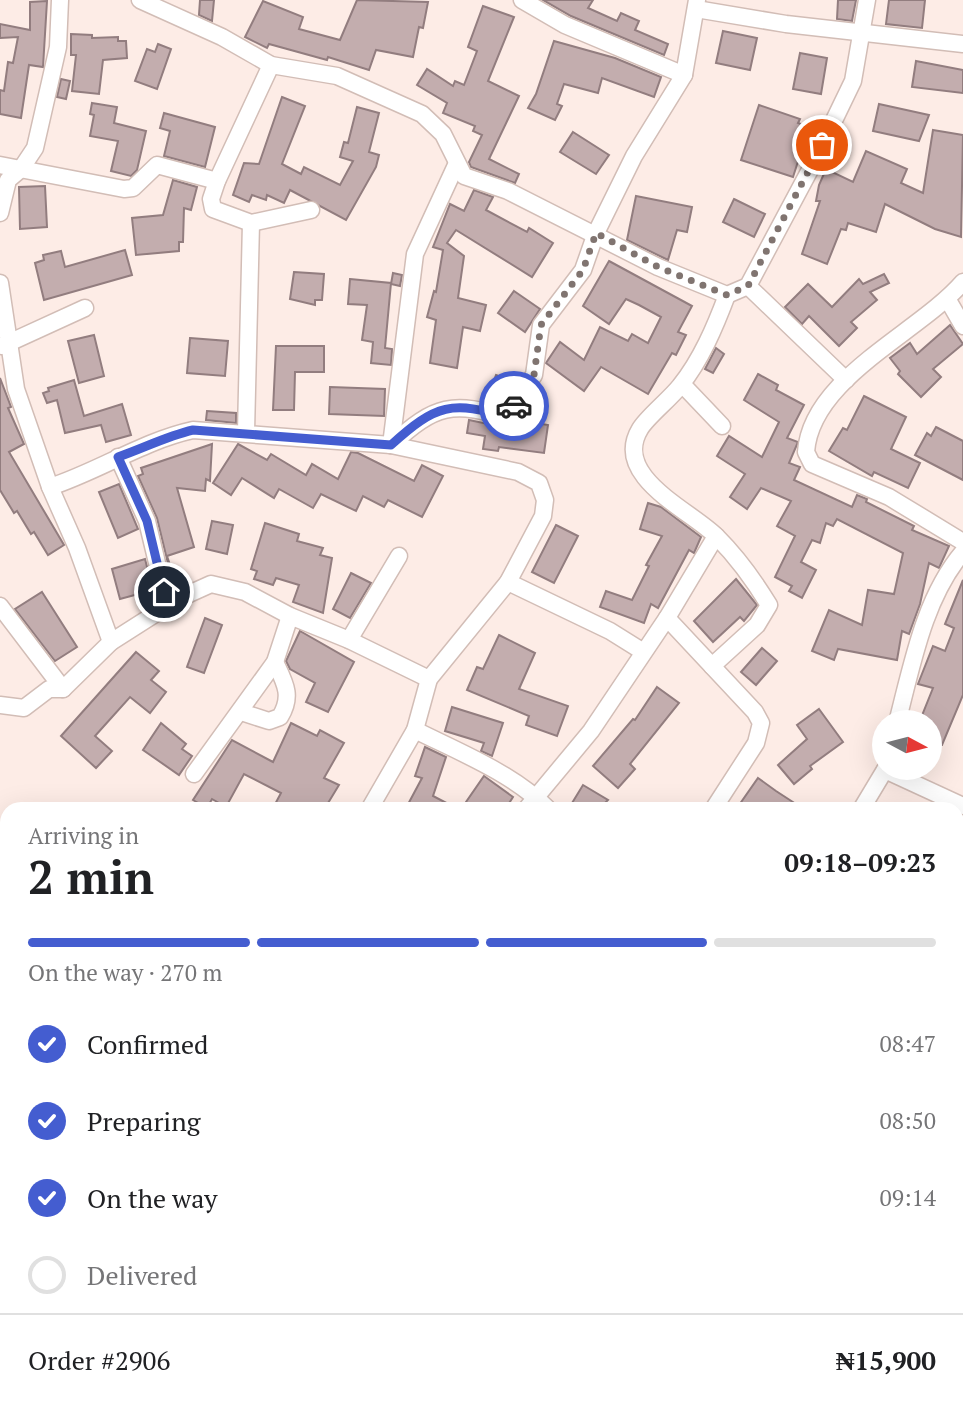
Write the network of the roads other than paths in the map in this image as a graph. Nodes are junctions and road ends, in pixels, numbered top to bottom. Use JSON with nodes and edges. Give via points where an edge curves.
{"nodes":[{"id":1,"x":60,"y":0,"type":"edge"},
{"id":2,"x":140,"y":0,"type":"edge"},
{"id":3,"x":522,"y":0,"type":"edge"},
{"id":4,"x":867,"y":0,"type":"edge"},
{"id":5,"x":696,"y":4,"type":"edge"},
{"id":6,"x":863,"y":30,"type":"junction"},
{"id":7,"x":963,"y":44,"type":"edge"},
{"id":8,"x":271,"y":65,"type":"junction"},
{"id":9,"x":684,"y":75,"type":"junction"},
{"id":10,"x":457,"y":163,"type":"junction"},
{"id":11,"x":0,"y":166,"type":"edge"},
{"id":12,"x":21,"y":169,"type":"junction"},
{"id":13,"x":217,"y":181,"type":"junction"},
{"id":14,"x":310,"y":210,"type":"dead end"},
{"id":15,"x":0,"y":213,"type":"edge"},
{"id":16,"x":251,"y":223,"type":"junction"},
{"id":17,"x":596,"y":233,"type":"junction"},
{"id":18,"x":963,"y":282,"type":"edge"},
{"id":19,"x":0,"y":283,"type":"edge"},
{"id":20,"x":748,"y":286,"type":"junction"},
{"id":21,"x":727,"y":295,"type":"junction"},
{"id":22,"x":948,"y":300,"type":"junction"},
{"id":23,"x":85,"y":308,"type":"dead end"},
{"id":24,"x":963,"y":326,"type":"edge"},
{"id":25,"x":4,"y":345,"type":"edge"},
{"id":26,"x":846,"y":380,"type":"junction"},
{"id":27,"x":682,"y":384,"type":"junction"},
{"id":28,"x":722,"y":426,"type":"dead end"},
{"id":29,"x":246,"y":432,"type":"junction"},
{"id":30,"x":391,"y":445,"type":"junction"},
{"id":31,"x":118,"y":457,"type":"junction"},
{"id":32,"x":50,"y":487,"type":"junction"},
{"id":33,"x":716,"y":536,"type":"junction"},
{"id":34,"x":963,"y":542,"type":"edge"},
{"id":35,"x":963,"y":552,"type":"edge"},
{"id":36,"x":399,"y":556,"type":"dead end"},
{"id":37,"x":508,"y":582,"type":"junction"},
{"id":38,"x":180,"y":598,"type":"junction"},
{"id":39,"x":0,"y":606,"type":"edge"},
{"id":40,"x":289,"y":617,"type":"junction"},
{"id":41,"x":667,"y":618,"type":"junction"},
{"id":42,"x":349,"y":640,"type":"junction"},
{"id":43,"x":111,"y":642,"type":"junction"},
{"id":44,"x":642,"y":651,"type":"junction"},
{"id":45,"x":275,"y":662,"type":"junction"},
{"id":46,"x":712,"y":666,"type":"junction"},
{"id":47,"x":429,"y":679,"type":"junction"},
{"id":48,"x":62,"y":689,"type":"junction"},
{"id":49,"x":0,"y":705,"type":"edge"},
{"id":50,"x":900,"y":710,"type":"edge"},
{"id":51,"x":241,"y":712,"type":"junction"},
{"id":52,"x":415,"y":730,"type":"junction"},
{"id":53,"x":194,"y":774,"type":"dead end"},
{"id":54,"x":879,"y":780,"type":"edge"},
{"id":55,"x":909,"y":780,"type":"edge"},
{"id":56,"x":373,"y":802,"type":"edge"},
{"id":57,"x":533,"y":802,"type":"edge"},
{"id":58,"x":539,"y":802,"type":"edge"},
{"id":59,"x":718,"y":802,"type":"edge"},
{"id":60,"x":866,"y":802,"type":"edge"},
{"id":61,"x":955,"y":802,"type":"edge"}],
"edges":[{"from":1,"to":12,"type":"street","via":[[51,84],[35,148]]},
{"from":2,"to":8,"type":"street"},
{"from":3,"to":9,"type":"street","via":[[565,25]]},
{"from":4,"to":6,"type":"street"},
{"from":5,"to":6,"type":"street","via":[[786,24]]},
{"from":5,"to":9,"type":"street"},
{"from":6,"to":7,"type":"street"},
{"from":6,"to":20,"type":"street","via":[[853,81]]},
{"from":8,"to":10,"type":"street","via":[[337,76],[422,114],[443,134]]},
{"from":8,"to":13,"type":"street"},
{"from":9,"to":17,"type":"street","via":[[634,156]]},
{"from":10,"to":17,"type":"street","via":[[464,176],[508,191]]},
{"from":10,"to":30,"type":"street","via":[[415,254]]},
{"from":11,"to":12,"type":"street"},
{"from":12,"to":13,"type":"street","via":[[124,189],[133,188],[157,165]]},
{"from":12,"to":15,"type":"street","via":[[8,180]]},
{"from":13,"to":16,"type":"street","via":[[212,209]]},
{"from":14,"to":16,"type":"street"},
{"from":16,"to":29,"type":"street"},
{"from":17,"to":21,"type":"street","via":[[658,267]]},
{"from":17,"to":30,"type":"street","via":[[583,270],[541,325],[534,375],[509,418],[475,408],[449,407],[414,424]]},
{"from":18,"to":22,"type":"street"},
{"from":19,"to":25,"type":"street"},
{"from":20,"to":21,"type":"street"},
{"from":20,"to":26,"type":"street"},
{"from":21,"to":27,"type":"street","via":[[714,330]]},
{"from":22,"to":24,"type":"street"},
{"from":22,"to":26,"type":"street","via":[[881,348]]},
{"from":23,"to":25,"type":"street"},
{"from":25,"to":32,"type":"street"},
{"from":26,"to":34,"type":"street","via":[[815,419],[806,452],[812,464],[889,497]]},
{"from":27,"to":28,"type":"street"},
{"from":27,"to":33,"type":"street","via":[[640,429],[634,449],[637,467],[659,492]]},
{"from":29,"to":30,"type":"street"},
{"from":29,"to":31,"type":"street","via":[[193,430],[165,436]]},
{"from":30,"to":37,"type":"street","via":[[518,472],[539,484],[545,500],[543,516]]},
{"from":31,"to":32,"type":"street","via":[[86,475]]},
{"from":31,"to":38,"type":"street","via":[[147,521],[164,592]]},
{"from":32,"to":43,"type":"street"},
{"from":33,"to":41,"type":"street"},
{"from":33,"to":46,"type":"street","via":[[769,605],[757,625]]},
{"from":35,"to":50,"type":"street","via":[[943,575]]},
{"from":36,"to":42,"type":"street"},
{"from":37,"to":44,"type":"street"},
{"from":37,"to":47,"type":"street"},
{"from":38,"to":40,"type":"street","via":[[211,584],[245,592]]},
{"from":38,"to":43,"type":"street"},
{"from":39,"to":48,"type":"street"},
{"from":40,"to":42,"type":"street"},
{"from":40,"to":45,"type":"street"},
{"from":41,"to":44,"type":"street"},
{"from":41,"to":46,"type":"street"},
{"from":42,"to":47,"type":"street"},
{"from":43,"to":48,"type":"street"},
{"from":44,"to":58,"type":"street"},
{"from":45,"to":51,"type":"street"},
{"from":45,"to":51,"type":"street","via":[[288,690],[280,717],[269,721]]},
{"from":46,"to":59,"type":"street","via":[[761,723],[756,743]]},
{"from":47,"to":52,"type":"street"},
{"from":48,"to":49,"type":"street","via":[[50,689],[24,708]]},
{"from":51,"to":53,"type":"street"},
{"from":52,"to":56,"type":"street"},
{"from":52,"to":57,"type":"street","via":[[479,762]]},
{"from":54,"to":60,"type":"street"},
{"from":55,"to":61,"type":"street"}]}
